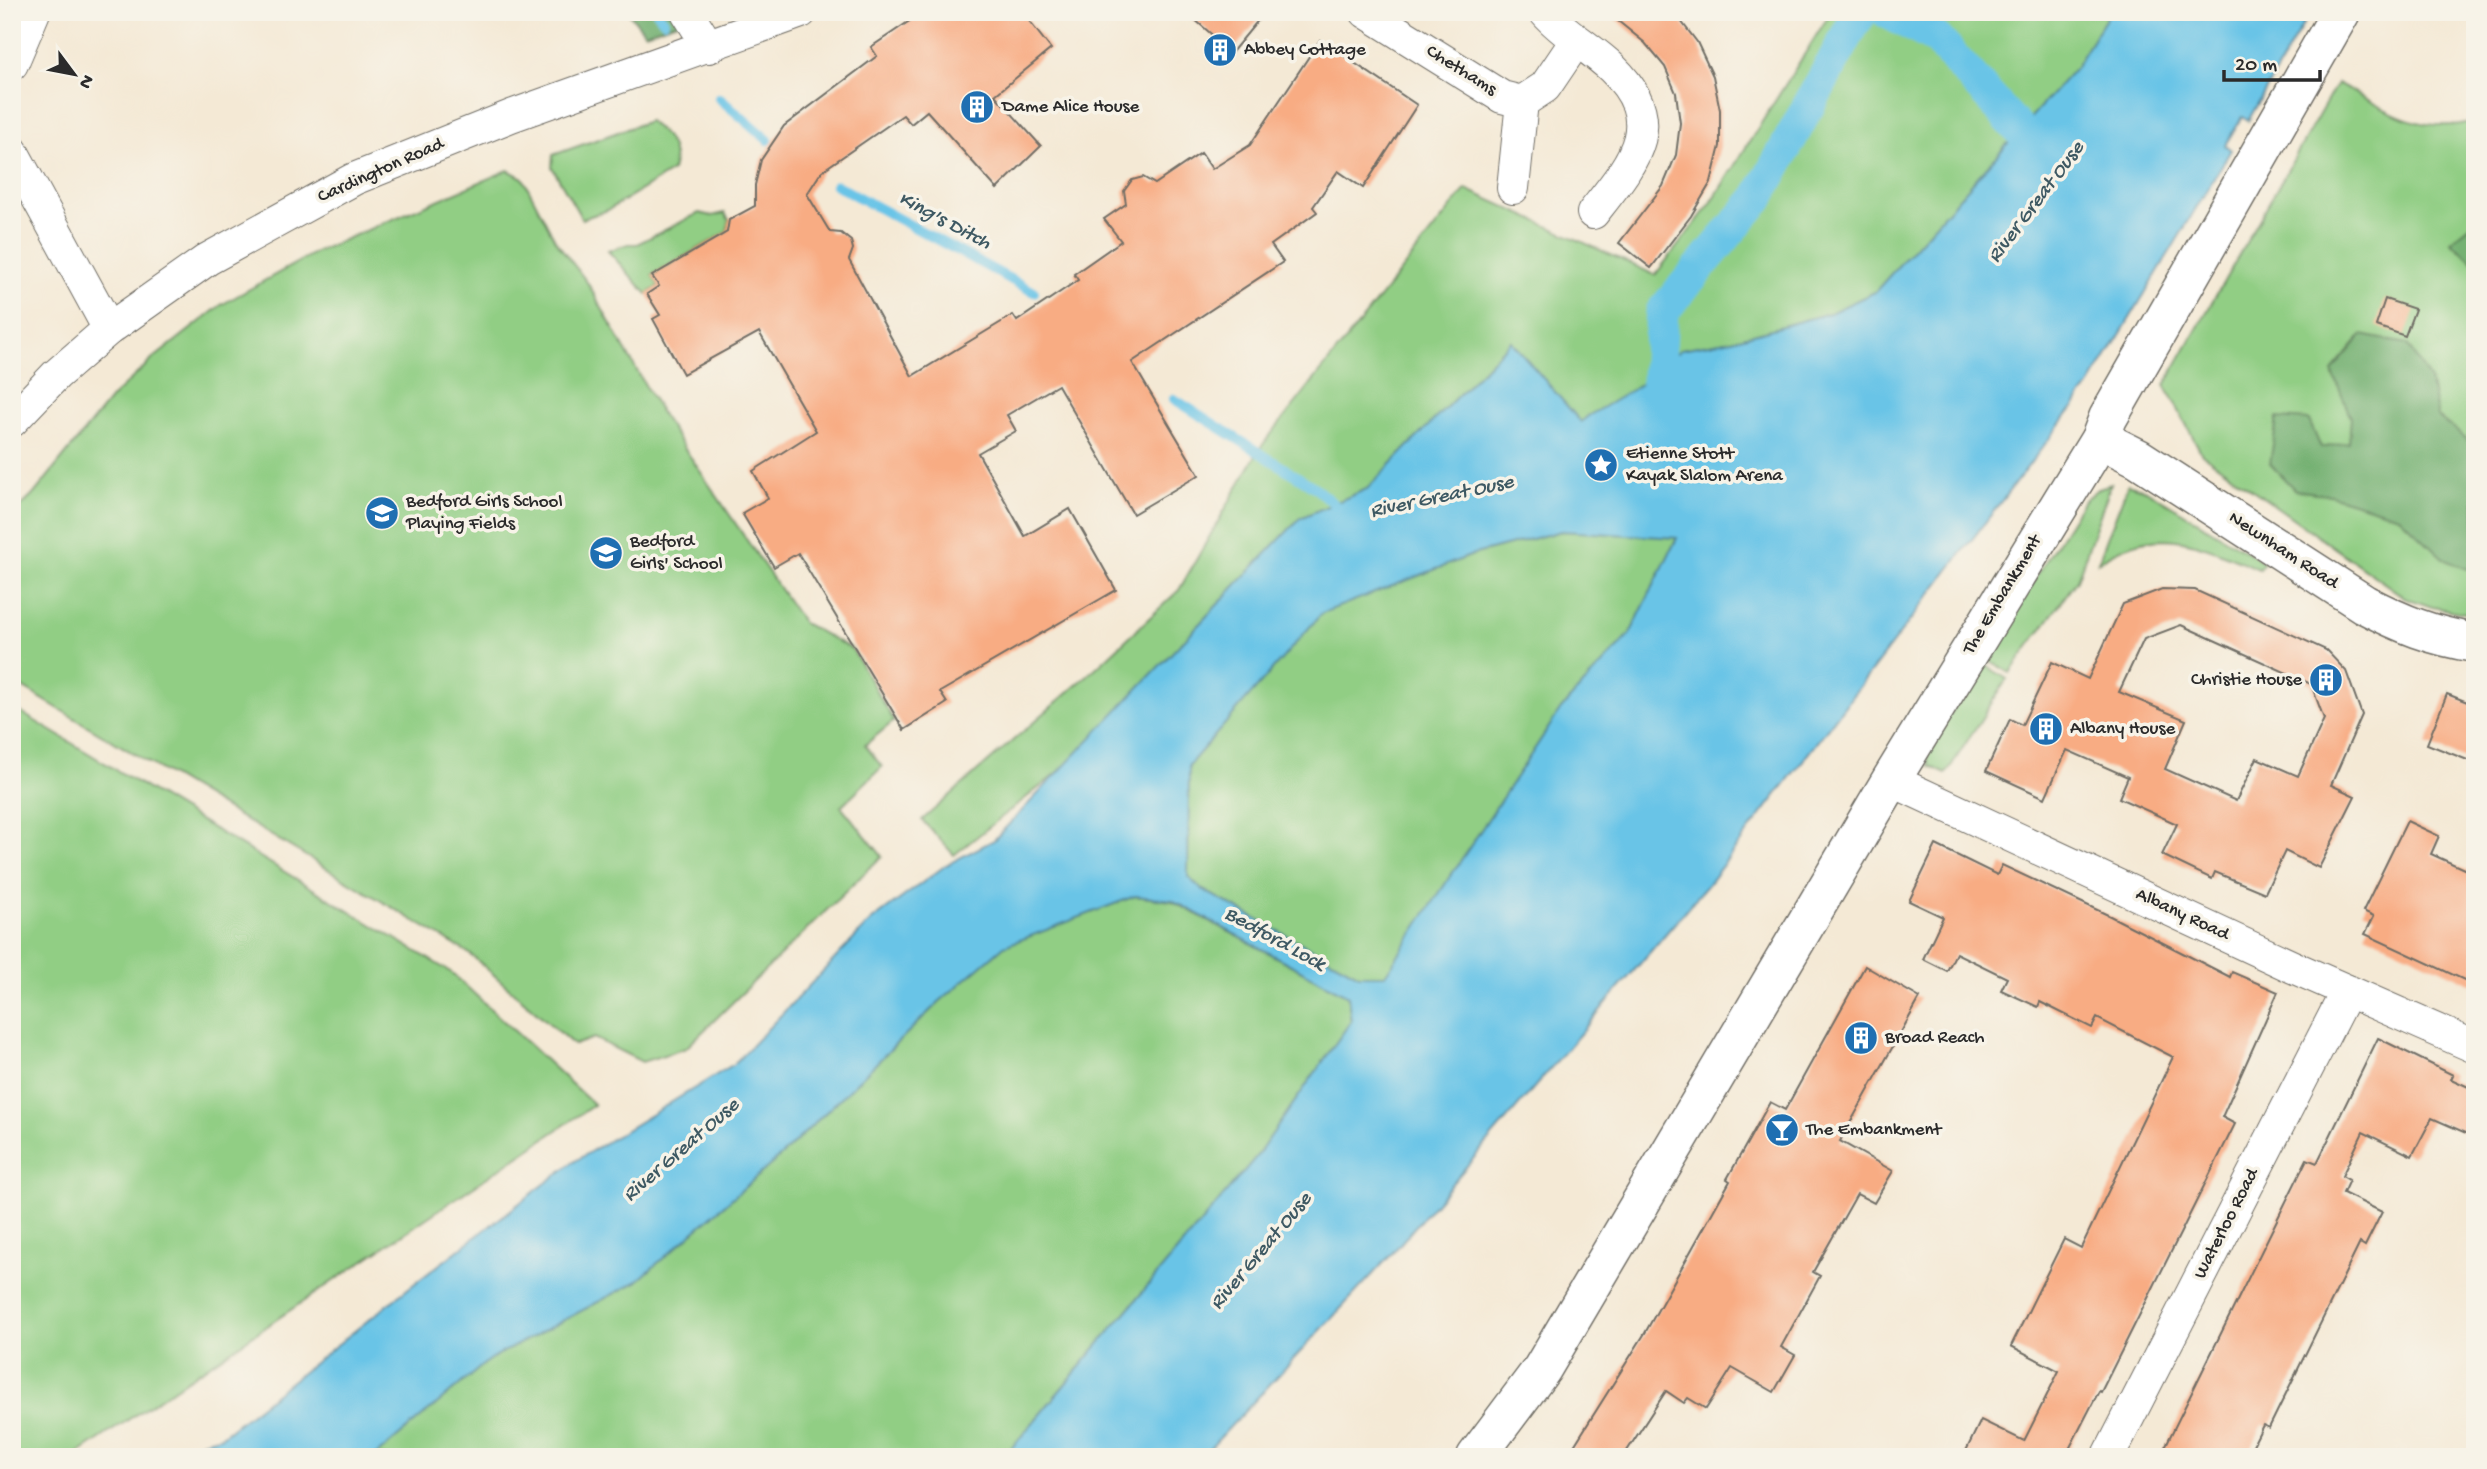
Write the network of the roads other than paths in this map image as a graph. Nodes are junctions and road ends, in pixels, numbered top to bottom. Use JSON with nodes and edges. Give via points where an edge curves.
{"nodes":[{"id":1,"x":34,"y":12,"type":"edge"},
{"id":2,"x":687,"y":12,"type":"edge"},
{"id":3,"x":801,"y":12,"type":"edge"},
{"id":4,"x":1366,"y":12,"type":"edge"},
{"id":5,"x":1545,"y":12,"type":"edge"},
{"id":6,"x":2341,"y":12,"type":"edge"},
{"id":7,"x":1576,"y":41,"type":"junction"},
{"id":8,"x":709,"y":47,"type":"junction"},
{"id":9,"x":12,"y":64,"type":"edge"},
{"id":10,"x":1522,"y":102,"type":"junction"},
{"id":11,"x":12,"y":151,"type":"edge"},
{"id":12,"x":1513,"y":188,"type":"dead end"},
{"id":13,"x":1593,"y":213,"type":"dead end"},
{"id":14,"x":110,"y":329,"type":"junction"},
{"id":15,"x":12,"y":421,"type":"edge"},
{"id":16,"x":2100,"y":439,"type":"junction"},
{"id":17,"x":2475,"y":643,"type":"edge"},
{"id":18,"x":1891,"y":780,"type":"junction"},
{"id":19,"x":2347,"y":991,"type":"junction"},
{"id":20,"x":2475,"y":1047,"type":"edge"},
{"id":21,"x":1476,"y":1457,"type":"edge"},
{"id":22,"x":2108,"y":1457,"type":"edge"}],
"edges":[{"from":1,"to":9,"type":"street"},
{"from":2,"to":8,"type":"street"},
{"from":3,"to":8,"type":"street","name":"Cardington Road"},
{"from":4,"to":10,"type":"street","name":"Chethams","via":[[1502,97]]},
{"from":5,"to":7,"type":"street"},
{"from":6,"to":16,"type":"street","name":"The Embankment"},
{"from":7,"to":10,"type":"street","name":"Chethams","via":[[1545,88]]},
{"from":7,"to":13,"type":"street","via":[[1612,68],[1636,98],[1643,128],[1635,156]]},
{"from":8,"to":14,"type":"street","name":"Cardington Road","via":[[511,116],[354,179],[208,259]]},
{"from":10,"to":12,"type":"street","name":"Chethams"},
{"from":11,"to":14,"type":"street"},
{"from":14,"to":15,"type":"street","name":"Cardington Road","via":[[56,374]]},
{"from":16,"to":17,"type":"street","name":"Newnham Road","via":[[2138,458],[2364,604],[2415,629]]},
{"from":16,"to":18,"type":"street","name":"The Embankment"},
{"from":18,"to":19,"type":"street","name":"Albany Road"},
{"from":18,"to":21,"type":"street","name":"The Embankment","via":[[1542,1369]]},
{"from":19,"to":20,"type":"street","name":"Albany Road"},
{"from":19,"to":22,"type":"street","name":"Waterloo Road"}]}
